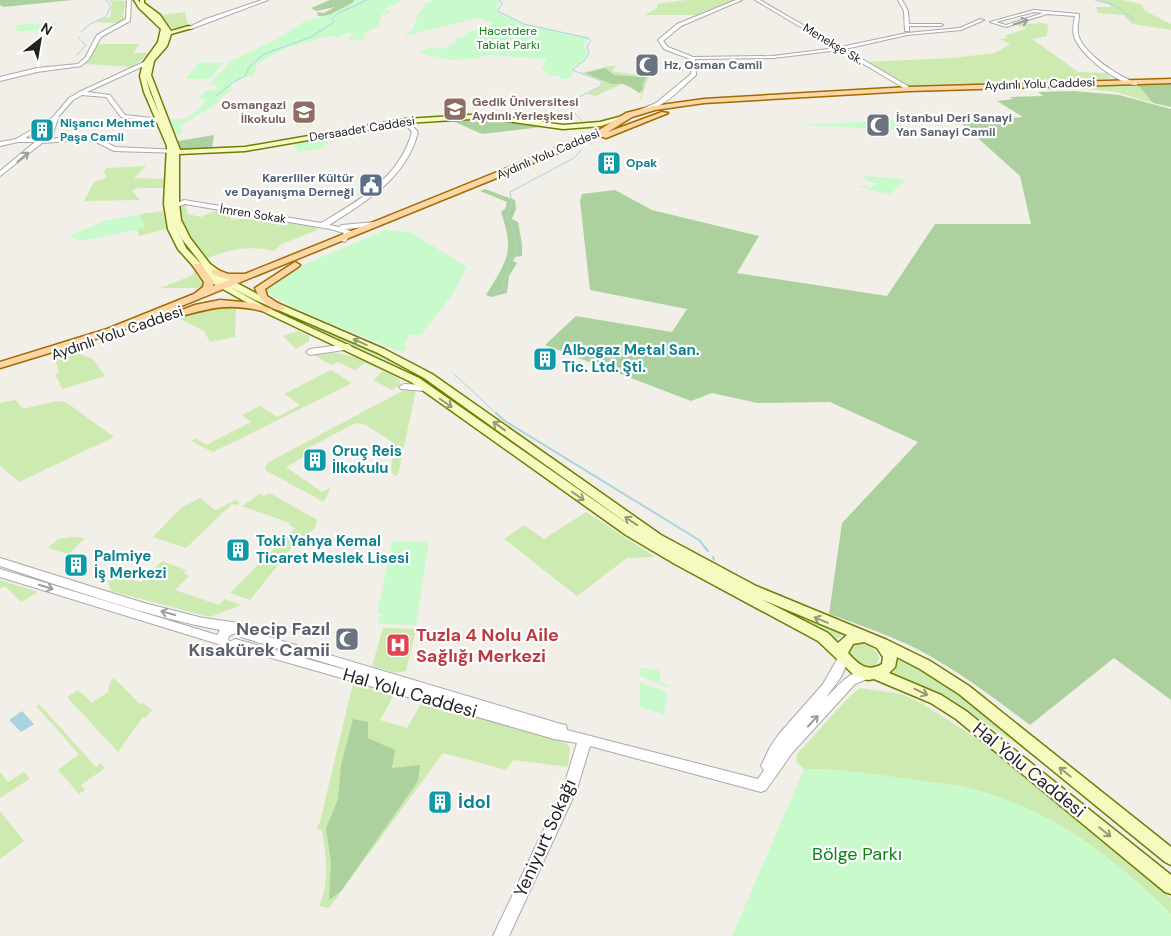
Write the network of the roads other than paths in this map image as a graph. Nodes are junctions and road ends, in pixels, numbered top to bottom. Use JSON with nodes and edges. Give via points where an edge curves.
{"nodes":[{"id":1,"x":129,"y":0,"type":"edge"},
{"id":2,"x":136,"y":0,"type":"edge"},
{"id":3,"x":142,"y":0,"type":"edge"},
{"id":4,"x":266,"y":0,"type":"edge"},
{"id":5,"x":740,"y":0,"type":"edge"},
{"id":6,"x":757,"y":0,"type":"edge"},
{"id":7,"x":900,"y":0,"type":"edge"},
{"id":8,"x":1050,"y":12,"type":"junction"},
{"id":9,"x":980,"y":20,"type":"junction"},
{"id":10,"x":992,"y":22,"type":"junction"},
{"id":11,"x":907,"y":25,"type":"junction"},
{"id":12,"x":189,"y":28,"type":"joint"},
{"id":13,"x":182,"y":30,"type":"junction"},
{"id":14,"x":167,"y":32,"type":"junction"},
{"id":15,"x":907,"y":34,"type":"junction"},
{"id":16,"x":160,"y":46,"type":"joint"},
{"id":17,"x":840,"y":49,"type":"junction"},
{"id":18,"x":692,"y":58,"type":"junction"},
{"id":19,"x":145,"y":66,"type":"junction"},
{"id":20,"x":1113,"y":74,"type":"junction"},
{"id":21,"x":0,"y":79,"type":"edge"},
{"id":22,"x":1126,"y":80,"type":"junction"},
{"id":23,"x":1102,"y":82,"type":"junction"},
{"id":24,"x":1171,"y":82,"type":"edge"},
{"id":25,"x":1136,"y":84,"type":"junction"},
{"id":26,"x":911,"y":91,"type":"junction"},
{"id":27,"x":80,"y":93,"type":"junction"},
{"id":28,"x":660,"y":107,"type":"junction"},
{"id":29,"x":638,"y":112,"type":"junction"},
{"id":30,"x":629,"y":115,"type":"junction"},
{"id":31,"x":57,"y":117,"type":"junction"},
{"id":32,"x":161,"y":120,"type":"junction"},
{"id":33,"x":512,"y":120,"type":"junction"},
{"id":34,"x":406,"y":121,"type":"junction"},
{"id":35,"x":617,"y":121,"type":"junction"},
{"id":36,"x":42,"y":124,"type":"junction"},
{"id":37,"x":54,"y":124,"type":"junction"},
{"id":38,"x":628,"y":125,"type":"junction"},
{"id":39,"x":609,"y":126,"type":"junction"},
{"id":40,"x":587,"y":128,"type":"junction"},
{"id":41,"x":599,"y":134,"type":"junction"},
{"id":42,"x":18,"y":140,"type":"junction"},
{"id":43,"x":42,"y":141,"type":"junction"},
{"id":44,"x":0,"y":144,"type":"edge"},
{"id":45,"x":212,"y":151,"type":"junction"},
{"id":46,"x":174,"y":152,"type":"junction"},
{"id":47,"x":0,"y":174,"type":"edge"},
{"id":48,"x":173,"y":204,"type":"junction"},
{"id":49,"x":386,"y":222,"type":"junction"},
{"id":50,"x":327,"y":226,"type":"junction"},
{"id":51,"x":341,"y":240,"type":"junction"},
{"id":52,"x":290,"y":264,"type":"junction"},
{"id":53,"x":198,"y":266,"type":"junction"},
{"id":54,"x":215,"y":272,"type":"junction"},
{"id":55,"x":232,"y":288,"type":"junction"},
{"id":56,"x":280,"y":308,"type":"junction"},
{"id":57,"x":267,"y":310,"type":"junction"},
{"id":58,"x":166,"y":314,"type":"junction"},
{"id":59,"x":320,"y":334,"type":"junction"},
{"id":60,"x":348,"y":347,"type":"junction"},
{"id":61,"x":0,"y":364,"type":"edge"},
{"id":62,"x":0,"y":370,"type":"edge"},
{"id":63,"x":0,"y":562,"type":"edge"},
{"id":64,"x":0,"y":573,"type":"edge"},
{"id":65,"x":233,"y":628,"type":"junction"},
{"id":66,"x":245,"y":634,"type":"junction"},
{"id":67,"x":867,"y":638,"type":"junction"},
{"id":68,"x":222,"y":641,"type":"junction"},
{"id":69,"x":235,"y":644,"type":"junction"},
{"id":70,"x":882,"y":644,"type":"junction"},
{"id":71,"x":842,"y":656,"type":"junction"},
{"id":72,"x":872,"y":674,"type":"junction"},
{"id":73,"x":585,"y":739,"type":"junction"},
{"id":74,"x":761,"y":786,"type":"junction"},
{"id":75,"x":1171,"y":857,"type":"edge"},
{"id":76,"x":1171,"y":886,"type":"edge"},
{"id":77,"x":501,"y":936,"type":"edge"}],
"edges":[{"from":1,"to":21,"type":"street","via":[[128,20],[99,36],[85,61]]},
{"from":2,"to":14,"type":"main road"},
{"from":3,"to":14,"type":"main road"},
{"from":4,"to":12,"type":"street","via":[[214,16]]},
{"from":5,"to":18,"type":"street","via":[[678,25],[660,41],[666,48]]},
{"from":6,"to":17,"type":"street","name":"Menekşe Sk."},
{"from":7,"to":11,"type":"street","via":[[906,11]]},
{"from":8,"to":10,"type":"street","via":[[1027,11]]},
{"from":10,"to":8,"type":"street","one_way":true,"via":[[1006,26]]},
{"from":8,"to":20,"type":"street","via":[[1076,15],[1076,35],[1081,44]]},
{"from":9,"to":10,"type":"street"},
{"from":9,"to":11,"type":"street"},
{"from":9,"to":15,"type":"street","via":[[960,29]]},
{"from":11,"to":15,"type":"street"},
{"from":12,"to":13,"type":"main road"},
{"from":13,"to":14,"type":"main road"},
{"from":13,"to":14,"type":"main road"},
{"from":14,"to":16,"type":"main road"},
{"from":14,"to":32,"type":"main road","via":[[152,59],[148,75]]},
{"from":15,"to":17,"type":"street"},
{"from":16,"to":19,"type":"main road"},
{"from":17,"to":18,"type":"street","via":[[782,56]]},
{"from":17,"to":26,"type":"street","name":"Menekşe Sk."},
{"from":18,"to":28,"type":"street","via":[[694,74]]},
{"from":19,"to":27,"type":"street","via":[[131,69]]},
{"from":19,"to":32,"type":"main road","via":[[143,78]]},
{"from":20,"to":22,"type":"street"},
{"from":20,"to":23,"type":"street","via":[[1114,80]]},
{"from":22,"to":23,"type":"main road","name":"Aydınlı Yolu Caddesi"},
{"from":22,"to":24,"type":"main road","name":"Aydınlı Yolu Caddesi"},
{"from":22,"to":25,"type":"street"},
{"from":23,"to":26,"type":"main road","name":"Aydınlı Yolu Caddesi"},
{"from":24,"to":25,"type":"main road","name":"Aydınlı Yolu Caddesi"},
{"from":25,"to":26,"type":"main road","name":"Aydınlı Yolu Caddesi"},
{"from":26,"to":28,"type":"main road","name":"Aydınlı Yolu Caddesi"},
{"from":26,"to":28,"type":"main road","name":"Aydınlı Yolu Caddesi","via":[[728,98]]},
{"from":27,"to":31,"type":"street"},
{"from":27,"to":32,"type":"street","via":[[108,96],[123,116]]},
{"from":28,"to":29,"type":"street"},
{"from":28,"to":29,"type":"main road","name":"Aydınlı Yolu Caddesi"},
{"from":28,"to":38,"type":"main road","name":"Aydınlı Yolu Caddesi"},
{"from":29,"to":30,"type":"main road","name":"Aydınlı Yolu Caddesi"},
{"from":30,"to":33,"type":"main road","name":"Dersaadet Caddesi","via":[[601,124],[580,126]]},
{"from":30,"to":35,"type":"main road","name":"Aydınlı Yolu Caddesi"},
{"from":31,"to":36,"type":"street"},
{"from":31,"to":37,"type":"street"},
{"from":32,"to":46,"type":"main road"},
{"from":33,"to":34,"type":"main road","name":"Dersaadet Caddesi","via":[[486,116]]},
{"from":33,"to":40,"type":"main road","name":"Dersaadet Caddesi","via":[[551,128]]},
{"from":34,"to":45,"type":"main road","name":"Dersaadet Caddesi","via":[[245,149]]},
{"from":34,"to":50,"type":"street","via":[[415,132],[411,151],[376,191]]},
{"from":35,"to":38,"type":"main road","via":[[617,124]]},
{"from":35,"to":39,"type":"main road","name":"Aydınlı Yolu Caddesi"},
{"from":36,"to":37,"type":"street"},
{"from":36,"to":42,"type":"street"},
{"from":37,"to":43,"type":"street","via":[[53,130]]},
{"from":38,"to":39,"type":"main road","name":"Dersaadet Caddesi"},
{"from":38,"to":52,"type":"main road","name":"Aydınlı Yolu Caddesi"},
{"from":39,"to":40,"type":"main road","name":"Dersaadet Caddesi"},
{"from":39,"to":41,"type":"main road","name":"Aydınlı Yolu Caddesi"},
{"from":40,"to":41,"type":"main road","via":[[599,130]]},
{"from":41,"to":49,"type":"main road","name":"Aydınlı Yolu Caddesi"},
{"from":42,"to":43,"type":"street"},
{"from":42,"to":44,"type":"street"},
{"from":43,"to":46,"type":"street","via":[[88,138],[114,149]]},
{"from":47,"to":43,"type":"street","one_way":true},
{"from":45,"to":46,"type":"main road","name":"Dersaadet Caddesi"},
{"from":45,"to":46,"type":"main road","name":"Dersaadet Caddesi"},
{"from":46,"to":48,"type":"main road"},
{"from":48,"to":50,"type":"street","name":"İmren Sokak","via":[[184,202]]},
{"from":48,"to":53,"type":"main road","via":[[172,230]]},
{"from":48,"to":54,"type":"main road","via":[[186,239],[200,260]]},
{"from":49,"to":50,"type":"street","name":"İmren Sokak","via":[[360,227]]},
{"from":49,"to":51,"type":"main road","name":"Aydınlı Yolu Caddesi"},
{"from":50,"to":51,"type":"street","name":"İmren Sokak","via":[[349,232]]},
{"from":51,"to":52,"type":"main road","name":"Aydınlı Yolu Caddesi"},
{"from":52,"to":54,"type":"main road","via":[[239,278]]},
{"from":52,"to":55,"type":"main road","name":"Aydınlı Yolu Caddesi"},
{"from":52,"to":56,"type":"main road","via":[[260,288],[263,297]]},
{"from":53,"to":55,"type":"main road"},
{"from":53,"to":58,"type":"main road","via":[[208,279],[208,288]]},
{"from":54,"to":55,"type":"main road"},
{"from":55,"to":56,"type":"main road"},
{"from":55,"to":57,"type":"main road"},
{"from":55,"to":58,"type":"main road","name":"Aydınlı Yolu Caddesi"},
{"from":67,"to":56,"type":"main road","one_way":true,"via":[[774,600],[657,538],[428,376],[381,351]]},
{"from":57,"to":58,"type":"main road","via":[[245,303],[224,302]]},
{"from":57,"to":59,"type":"main road"},
{"from":58,"to":61,"type":"main road","name":"Aydınlı Yolu Caddesi"},
{"from":58,"to":62,"type":"main road","name":"Aydınlı Yolu Caddesi","via":[[101,341]]},
{"from":59,"to":60,"type":"main road"},
{"from":59,"to":60,"type":"street","via":[[318,346],[310,352]]},
{"from":60,"to":71,"type":"main road","one_way":true,"via":[[426,388],[630,532],[807,627],[831,643]]},
{"from":65,"to":63,"type":"street","one_way":true,"via":[[148,608]]},
{"from":64,"to":68,"type":"street","one_way":true},
{"from":65,"to":66,"type":"street","via":[[240,628]]},
{"from":65,"to":68,"type":"street","via":[[224,633]]},
{"from":66,"to":69,"type":"street","via":[[242,641]]},
{"from":66,"to":73,"type":"street","name":"Hal Yolu Caddesi","via":[[556,727]]},
{"from":67,"to":70,"type":"main road"},
{"from":67,"to":71,"type":"main road","via":[[858,637],[845,642]]},
{"from":68,"to":69,"type":"street","via":[[228,645]]},
{"from":69,"to":73,"type":"street","name":"Hal Yolu Caddesi"},
{"from":70,"to":72,"type":"main road","via":[[890,662],[883,672]]},
{"from":75,"to":70,"type":"main road","name":"Hal Yolu Caddesi","one_way":true,"via":[[964,690],[925,665]]},
{"from":71,"to":72,"type":"main road","via":[[853,669]]},
{"from":71,"to":74,"type":"street","via":[[835,678],[779,745]]},
{"from":74,"to":72,"type":"street","one_way":true,"via":[[787,749],[851,680]]},
{"from":72,"to":76,"type":"main road","name":"Hal Yolu Caddesi","one_way":true,"via":[[936,699],[962,715]]},
{"from":73,"to":74,"type":"street","name":"Hal Yolu Caddesi"},
{"from":73,"to":77,"type":"street","name":"Yeniyurt Sokağı","via":[[570,789]]}]}
